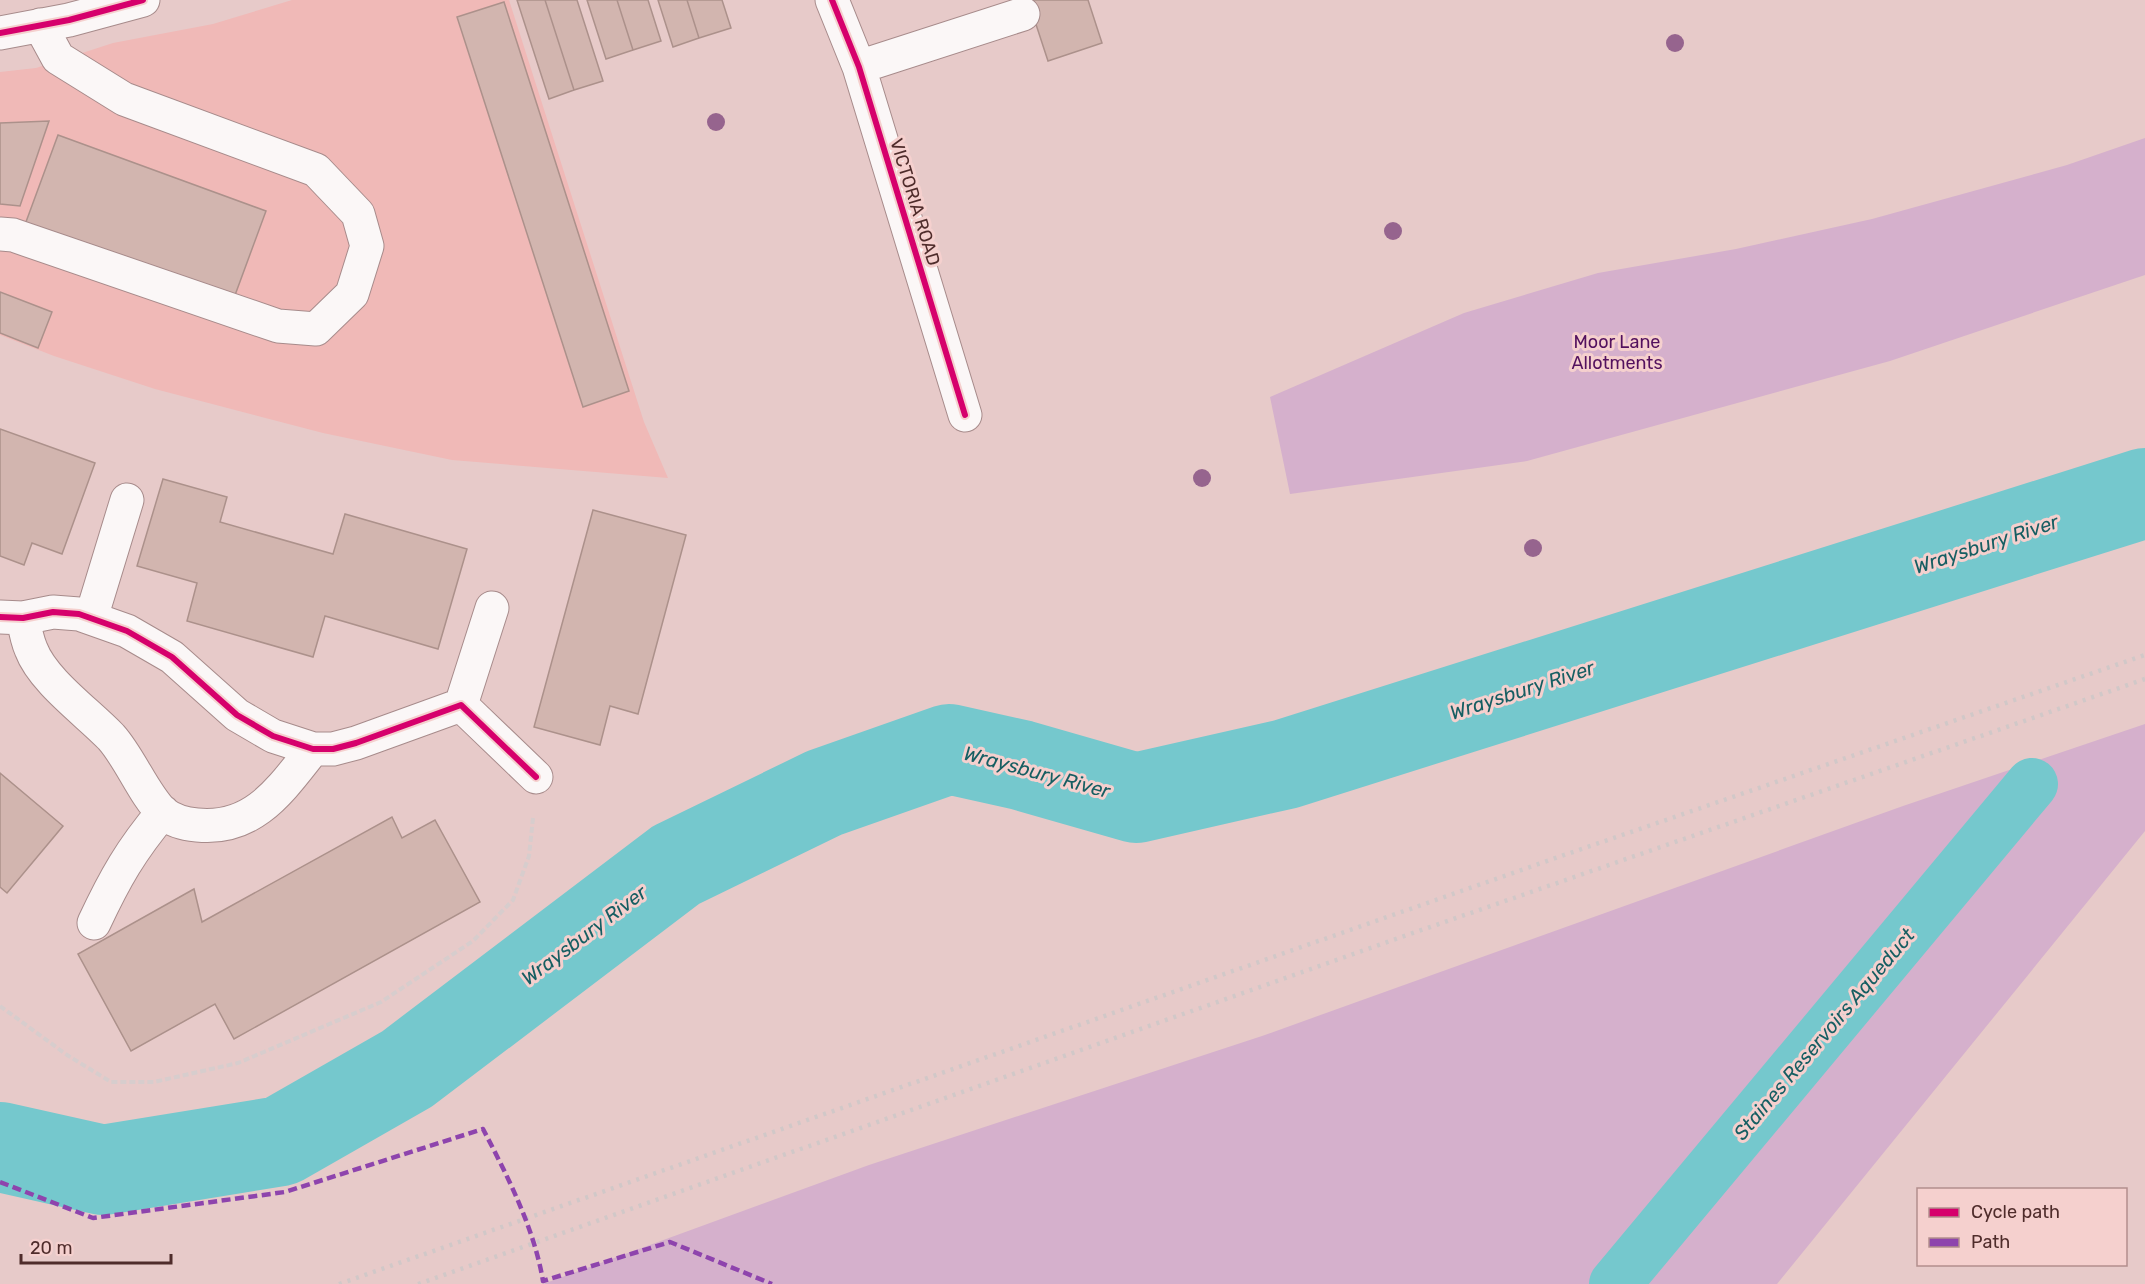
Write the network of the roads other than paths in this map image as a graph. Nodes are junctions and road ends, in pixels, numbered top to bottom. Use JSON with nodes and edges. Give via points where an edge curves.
{"nodes":[{"id":1,"x":143,"y":0,"type":"edge"},
{"id":2,"x":832,"y":0,"type":"edge"},
{"id":3,"x":1023,"y":14,"type":"dead end"},
{"id":4,"x":40,"y":26,"type":"junction"},
{"id":5,"x":0,"y":33,"type":"edge"},
{"id":6,"x":859,"y":67,"type":"junction"},
{"id":7,"x":0,"y":234,"type":"edge"},
{"id":8,"x":965,"y":415,"type":"dead end"},
{"id":9,"x":127,"y":500,"type":"dead end"},
{"id":10,"x":492,"y":608,"type":"dead end"},
{"id":11,"x":11,"y":618,"type":"edge"},
{"id":12,"x":91,"y":618,"type":"junction"},
{"id":13,"x":461,"y":705,"type":"junction"},
{"id":14,"x":313,"y":749,"type":"junction"},
{"id":15,"x":536,"y":777,"type":"road end"},
{"id":16,"x":163,"y":812,"type":"junction"},
{"id":17,"x":94,"y":923,"type":"dead end"}],
"edges":[{"from":1,"to":4,"type":"street"},
{"from":2,"to":6,"type":"street","name":"VICTORIA ROAD"},
{"from":3,"to":6,"type":"street"},
{"from":4,"to":5,"type":"street"},
{"from":4,"to":7,"type":"street","via":[[57,58],[124,99],[316,170],[358,214],[367,246],[352,294],[316,329],[278,326],[13,235]]},
{"from":6,"to":8,"type":"street","name":"VICTORIA ROAD"},
{"from":9,"to":12,"type":"street"},
{"from":10,"to":13,"type":"street"},
{"from":11,"to":12,"type":"street","via":[[52,612]]},
{"from":11,"to":16,"type":"street","via":[[46,673],[113,739]]},
{"from":12,"to":14,"type":"street","via":[[127,631],[172,657],[237,715],[273,736]]},
{"from":13,"to":14,"type":"street","via":[[356,743]]},
{"from":13,"to":15,"type":"street"},
{"from":14,"to":16,"type":"street","via":[[255,813],[232,824],[182,823]]},
{"from":16,"to":17,"type":"street","via":[[118,871]]}]}
